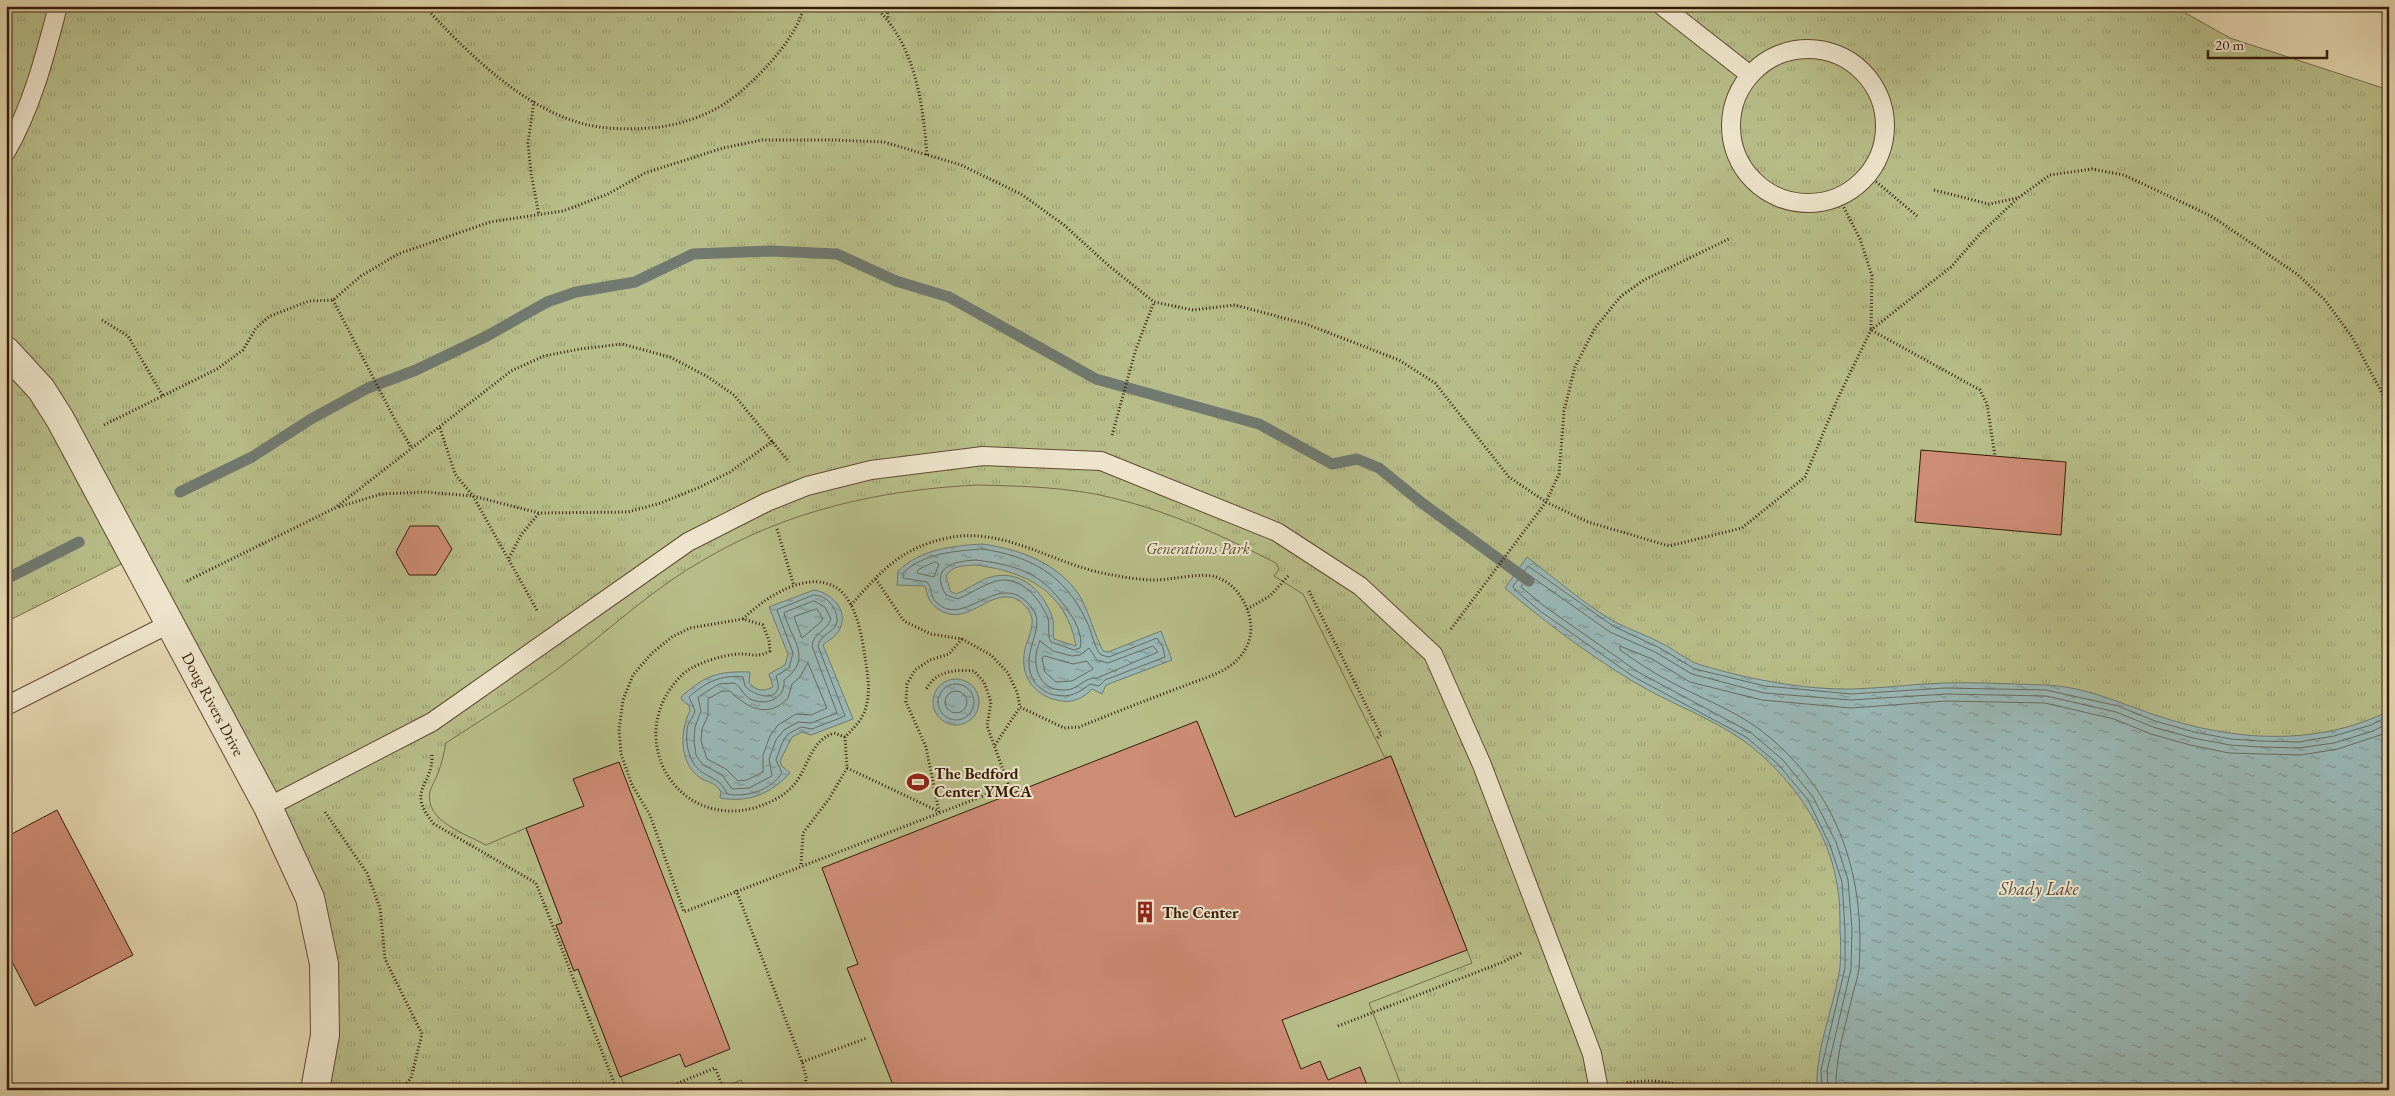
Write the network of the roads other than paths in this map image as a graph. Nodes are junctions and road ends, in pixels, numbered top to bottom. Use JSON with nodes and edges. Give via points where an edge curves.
{"nodes":[{"id":1,"x":58,"y":6,"type":"edge"},
{"id":2,"x":1662,"y":6,"type":"edge"},
{"id":3,"x":1750,"y":75,"type":"junction"},
{"id":4,"x":6,"y":152,"type":"edge"},
{"id":5,"x":6,"y":351,"type":"edge"},
{"id":6,"x":171,"y":622,"type":"junction"},
{"id":7,"x":6,"y":706,"type":"edge"},
{"id":8,"x":268,"y":807,"type":"junction"},
{"id":9,"x":315,"y":1090,"type":"edge"},
{"id":10,"x":1599,"y":1090,"type":"edge"}],
"edges":[{"from":1,"to":4,"type":"lane","via":[[45,58],[18,131]]},
{"from":2,"to":3,"type":"lane"},
{"from":3,"to":3,"type":"lane","via":[[1736,97],[1730,123],[1734,148],[1745,172],[1764,190],[1788,201],[1814,204],[1839,198],[1861,183],[1876,164],[1885,140],[1885,114],[1877,90],[1862,70],[1842,56],[1818,49],[1792,49],[1769,59]]},
{"from":5,"to":6,"type":"street","name":"Doug Rivers Drive","via":[[40,389],[60,419]]},
{"from":6,"to":7,"type":"lane"},
{"from":6,"to":8,"type":"street","name":"Doug Rivers Drive"},
{"from":8,"to":9,"type":"street","name":"Doug Rivers Drive","via":[[310,898],[324,964],[325,1035]]},
{"from":8,"to":10,"type":"lane","via":[[432,722],[688,542],[746,511],[806,486],[871,470],[983,456],[1101,461],[1277,532],[1360,586],[1433,654],[1482,766],[1592,1054]]}]}
